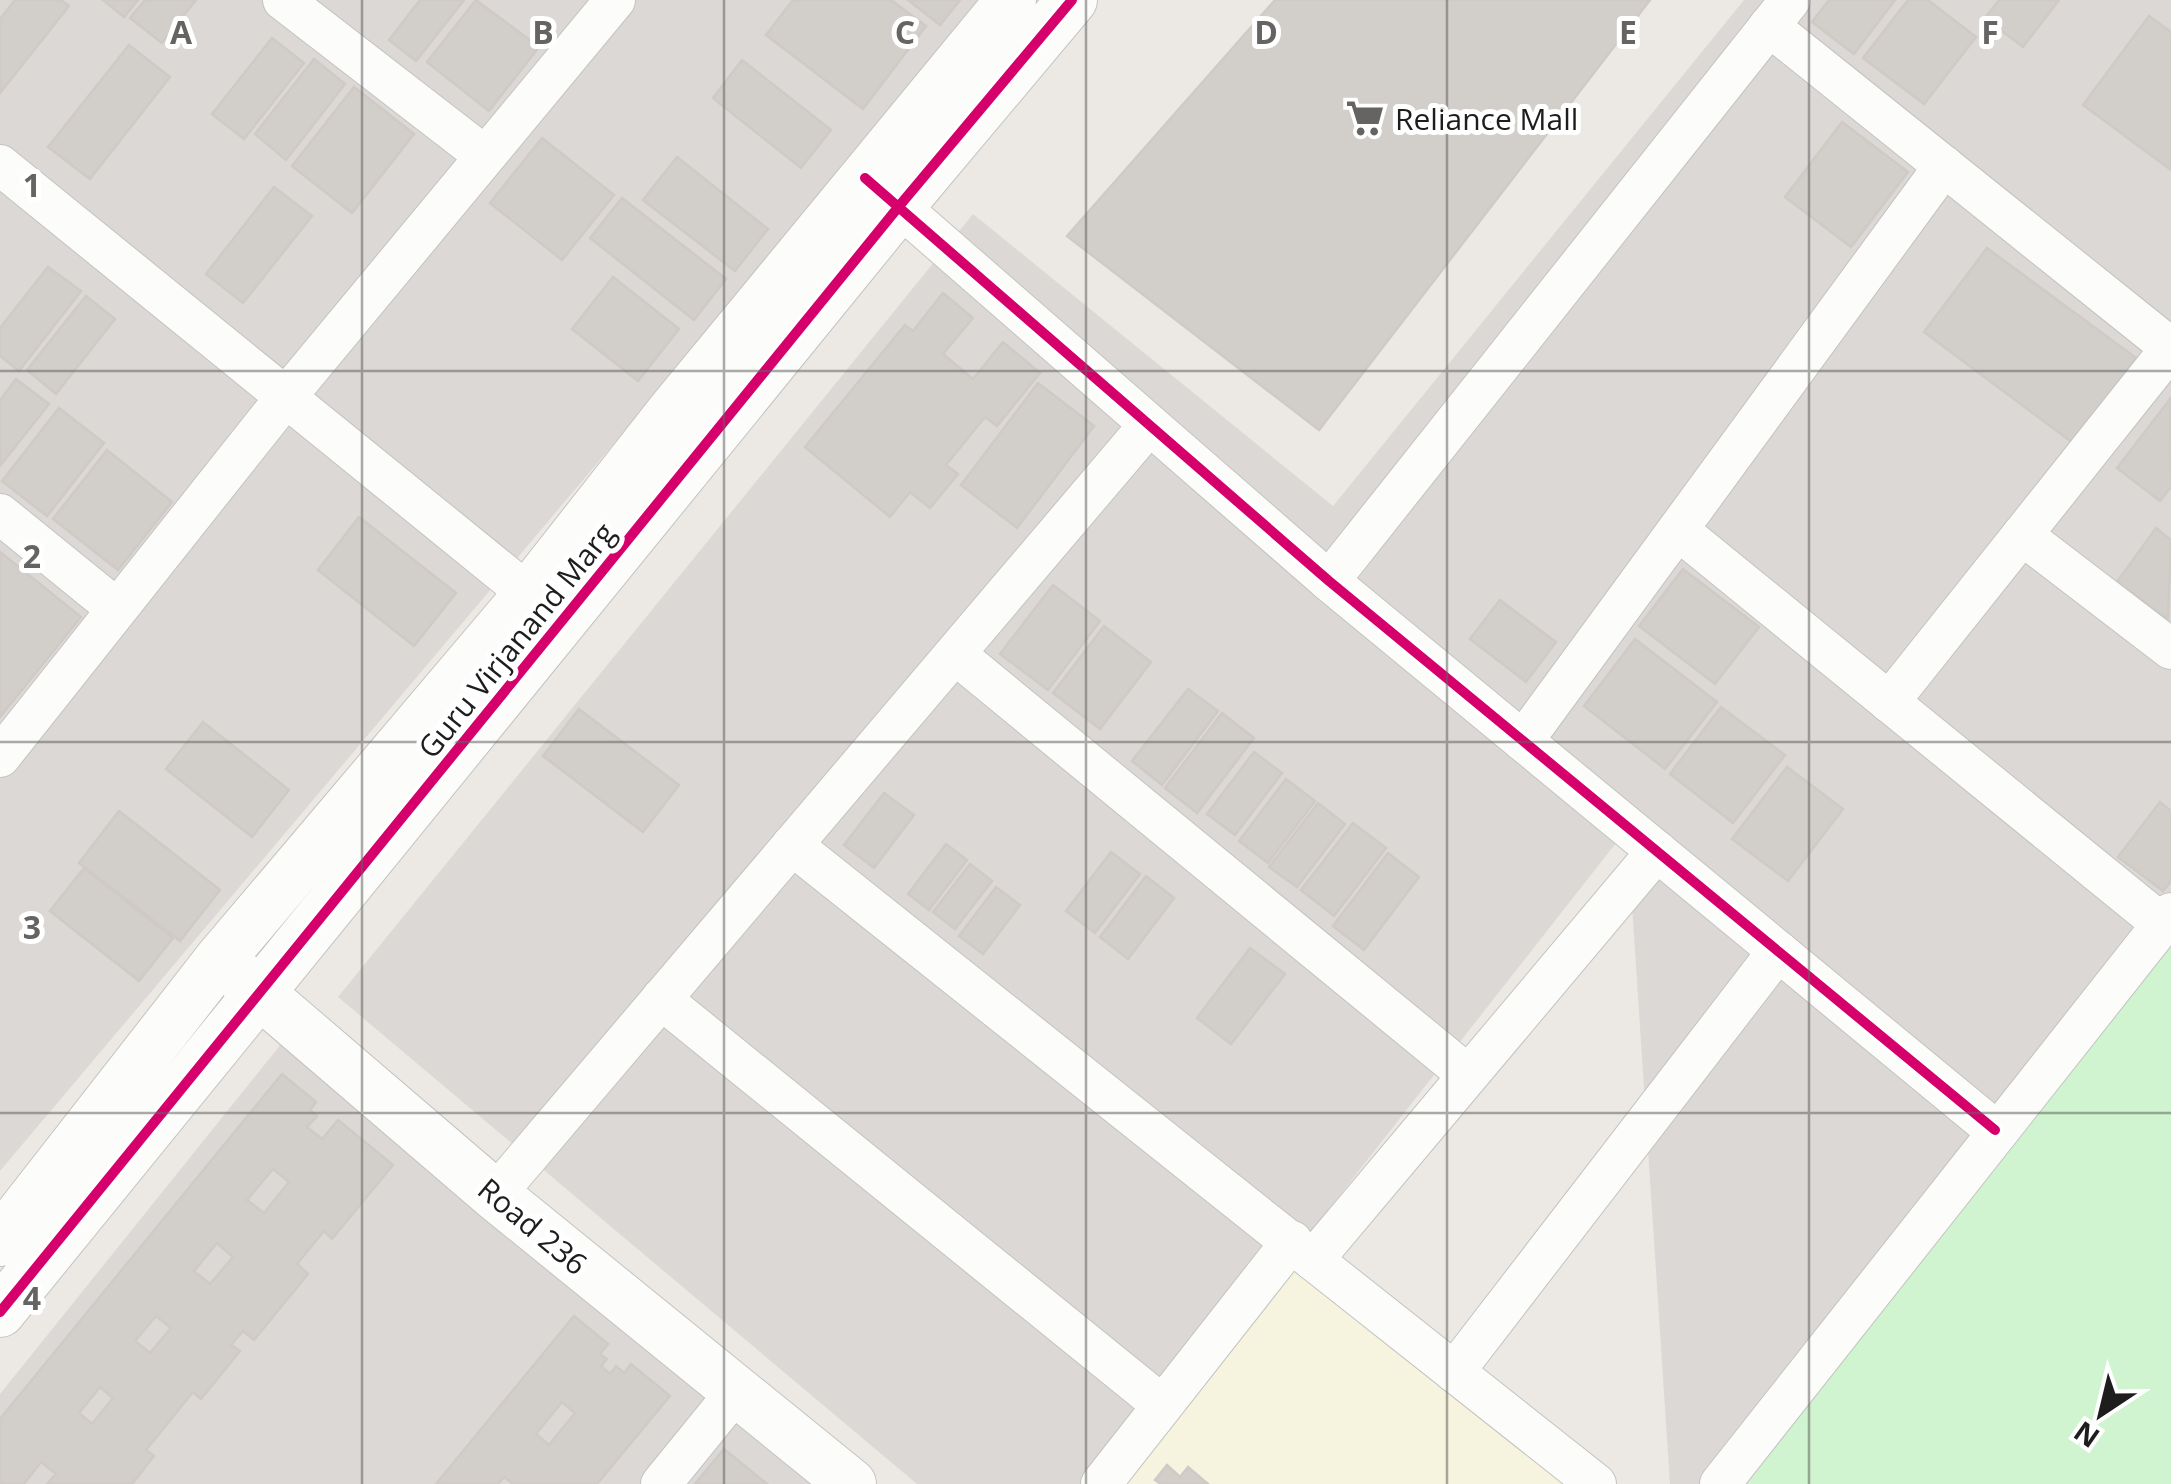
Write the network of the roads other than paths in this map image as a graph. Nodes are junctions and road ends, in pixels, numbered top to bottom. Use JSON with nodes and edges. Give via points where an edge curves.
{"nodes":[{"id":1,"x":283,"y":0,"type":"edge"},
{"id":2,"x":615,"y":0,"type":"edge"},
{"id":3,"x":1011,"y":0,"type":"edge"},
{"id":4,"x":1072,"y":0,"type":"edge"},
{"id":5,"x":1780,"y":13,"type":"edge"},
{"id":6,"x":485,"y":156,"type":"junction"},
{"id":7,"x":0,"y":165,"type":"edge"},
{"id":8,"x":1944,"y":166,"type":"junction"},
{"id":9,"x":882,"y":192,"type":"junction"},
{"id":10,"x":2171,"y":348,"type":"edge"},
{"id":11,"x":285,"y":398,"type":"junction"},
{"id":12,"x":1149,"y":425,"type":"junction"},
{"id":13,"x":0,"y":514,"type":"edge"},
{"id":14,"x":1678,"y":530,"type":"junction"},
{"id":15,"x":2022,"y":534,"type":"junction"},
{"id":16,"x":1329,"y":581,"type":"junction"},
{"id":17,"x":546,"y":608,"type":"junction"},
{"id":18,"x":117,"y":609,"type":"junction"},
{"id":19,"x":2171,"y":649,"type":"edge"},
{"id":20,"x":955,"y":654,"type":"junction"},
{"id":21,"x":1889,"y":702,"type":"junction"},
{"id":22,"x":1523,"y":741,"type":"junction"},
{"id":23,"x":0,"y":757,"type":"edge"},
{"id":24,"x":792,"y":845,"type":"junction"},
{"id":25,"x":1657,"y":851,"type":"junction"},
{"id":26,"x":2167,"y":918,"type":"edge"},
{"id":27,"x":1778,"y":951,"type":"junction"},
{"id":28,"x":220,"y":960,"type":"junction"},
{"id":29,"x":261,"y":996,"type":"junction"},
{"id":30,"x":661,"y":999,"type":"junction"},
{"id":31,"x":1468,"y":1074,"type":"junction"},
{"id":32,"x":1995,"y":1130,"type":"junction"},
{"id":33,"x":495,"y":1195,"type":"junction"},
{"id":34,"x":0,"y":1240,"type":"edge"},
{"id":35,"x":1302,"y":1250,"type":"junction"},
{"id":36,"x":0,"y":1312,"type":"edge"},
{"id":37,"x":1454,"y":1372,"type":"junction"},
{"id":38,"x":735,"y":1392,"type":"junction"},
{"id":39,"x":1161,"y":1404,"type":"junction"},
{"id":40,"x":661,"y":1484,"type":"edge"},
{"id":41,"x":852,"y":1484,"type":"edge"},
{"id":42,"x":1101,"y":1484,"type":"edge"},
{"id":43,"x":1596,"y":1484,"type":"edge"},
{"id":44,"x":1720,"y":1484,"type":"edge"}],
"edges":[{"from":1,"to":6,"type":"street"},
{"from":2,"to":6,"type":"street"},
{"from":3,"to":9,"type":"street","name":"Guru Virjanand Marg"},
{"from":4,"to":9,"type":"street","name":"Guru Virjanand Marg"},
{"from":5,"to":8,"type":"street"},
{"from":5,"to":16,"type":"street"},
{"from":6,"to":11,"type":"street"},
{"from":7,"to":11,"type":"street"},
{"from":8,"to":10,"type":"street"},
{"from":8,"to":14,"type":"street"},
{"from":9,"to":12,"type":"street"},
{"from":9,"to":17,"type":"street","name":"Guru Virjanand Marg"},
{"from":10,"to":15,"type":"street"},
{"from":11,"to":17,"type":"street"},
{"from":11,"to":18,"type":"street"},
{"from":12,"to":16,"type":"street"},
{"from":12,"to":20,"type":"street"},
{"from":13,"to":18,"type":"street"},
{"from":14,"to":21,"type":"street"},
{"from":14,"to":22,"type":"street"},
{"from":15,"to":19,"type":"street"},
{"from":15,"to":21,"type":"street"},
{"from":16,"to":22,"type":"street"},
{"from":17,"to":28,"type":"street","name":"Guru Virjanand Marg"},
{"from":17,"to":29,"type":"street","name":"Guru Virjanand Marg"},
{"from":18,"to":23,"type":"street"},
{"from":20,"to":24,"type":"street"},
{"from":20,"to":31,"type":"street"},
{"from":21,"to":26,"type":"street"},
{"from":22,"to":25,"type":"street"},
{"from":24,"to":30,"type":"street"},
{"from":24,"to":35,"type":"street"},
{"from":25,"to":27,"type":"street"},
{"from":25,"to":31,"type":"street"},
{"from":26,"to":32,"type":"street"},
{"from":27,"to":32,"type":"street"},
{"from":27,"to":37,"type":"street"},
{"from":28,"to":29,"type":"street","name":"Road 236"},
{"from":28,"to":34,"type":"street","name":"Guru Virjanand Marg"},
{"from":29,"to":33,"type":"street","name":"Road 236"},
{"from":29,"to":36,"type":"street","name":"Guru Virjanand Marg"},
{"from":30,"to":33,"type":"street"},
{"from":30,"to":39,"type":"street"},
{"from":31,"to":35,"type":"street"},
{"from":32,"to":44,"type":"street"},
{"from":33,"to":38,"type":"street","name":"Road 236"},
{"from":35,"to":37,"type":"street"},
{"from":35,"to":39,"type":"street"},
{"from":37,"to":43,"type":"street"},
{"from":38,"to":40,"type":"street"},
{"from":38,"to":41,"type":"street","name":"Road 236"},
{"from":39,"to":42,"type":"street"}]}
